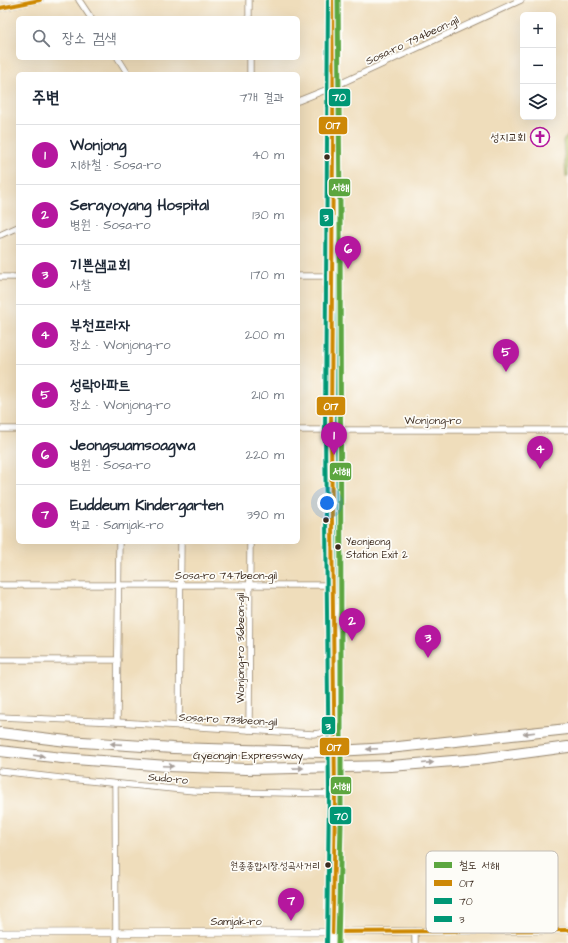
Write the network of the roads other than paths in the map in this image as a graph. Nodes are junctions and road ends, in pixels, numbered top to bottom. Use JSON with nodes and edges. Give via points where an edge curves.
{"nodes":[{"id":1,"x":40,"y":0,"type":"edge"},
{"id":2,"x":79,"y":0,"type":"edge"},
{"id":3,"x":249,"y":0,"type":"edge"},
{"id":4,"x":334,"y":0,"type":"edge"},
{"id":5,"x":521,"y":0,"type":"edge"},
{"id":6,"x":0,"y":8,"type":"edge"},
{"id":7,"x":90,"y":16,"type":"edge"},
{"id":8,"x":249,"y":16,"type":"edge"},
{"id":9,"x":119,"y":60,"type":"edge"},
{"id":10,"x":250,"y":60,"type":"edge"},
{"id":11,"x":127,"y":72,"type":"edge"},
{"id":12,"x":250,"y":72,"type":"edge"},
{"id":13,"x":334,"y":87,"type":"junction"},
{"id":14,"x":300,"y":100,"type":"edge"},
{"id":15,"x":16,"y":228,"type":"edge"},
{"id":16,"x":0,"y":235,"type":"edge"},
{"id":17,"x":300,"y":276,"type":"edge"},
{"id":18,"x":332,"y":276,"type":"junction"},
{"id":19,"x":0,"y":277,"type":"edge"},
{"id":20,"x":16,"y":277,"type":"edge"},
{"id":21,"x":0,"y":429,"type":"edge"},
{"id":22,"x":16,"y":429,"type":"edge"},
{"id":23,"x":300,"y":430,"type":"edge"},
{"id":24,"x":331,"y":430,"type":"junction"},
{"id":25,"x":568,"y":430,"type":"edge"},
{"id":26,"x":119,"y":544,"type":"edge"},
{"id":27,"x":181,"y":544,"type":"edge"},
{"id":28,"x":250,"y":544,"type":"edge"},
{"id":29,"x":0,"y":585,"type":"edge"},
{"id":30,"x":118,"y":585,"type":"junction"},
{"id":31,"x":181,"y":585,"type":"junction"},
{"id":32,"x":250,"y":585,"type":"junction"},
{"id":33,"x":333,"y":585,"type":"junction"},
{"id":34,"x":0,"y":660,"type":"edge"},
{"id":35,"x":118,"y":660,"type":"junction"},
{"id":36,"x":0,"y":717,"type":"edge"},
{"id":37,"x":117,"y":722,"type":"junction"},
{"id":38,"x":334,"y":723,"type":"junction"},
{"id":39,"x":179,"y":726,"type":"junction"},
{"id":40,"x":568,"y":729,"type":"edge"},
{"id":41,"x":250,"y":730,"type":"junction"},
{"id":42,"x":0,"y":733,"type":"edge"},
{"id":43,"x":334,"y":738,"type":"tunnel mouth"},
{"id":44,"x":568,"y":747,"type":"edge"},
{"id":45,"x":0,"y":751,"type":"edge"},
{"id":46,"x":0,"y":771,"type":"edge"},
{"id":47,"x":334,"y":776,"type":"tunnel mouth"},
{"id":48,"x":115,"y":784,"type":"junction"},
{"id":49,"x":335,"y":794,"type":"junction"},
{"id":50,"x":558,"y":930,"type":"edge"},
{"id":51,"x":568,"y":930,"type":"edge"},
{"id":52,"x":415,"y":931,"type":"junction"},
{"id":53,"x":426,"y":931,"type":"edge"},
{"id":54,"x":333,"y":932,"type":"junction"},
{"id":55,"x":0,"y":933,"type":"edge"},
{"id":56,"x":116,"y":933,"type":"junction"},
{"id":57,"x":116,"y":943,"type":"edge"},
{"id":58,"x":333,"y":943,"type":"edge"},
{"id":59,"x":415,"y":943,"type":"edge"}],
"edges":[{"from":1,"to":6,"type":"street"},
{"from":2,"to":7,"type":"street"},
{"from":3,"to":8,"type":"street"},
{"from":4,"to":13,"type":"street"},
{"from":5,"to":13,"type":"street","name":"Sosa-ro 794beon-gil"},
{"from":9,"to":11,"type":"street"},
{"from":10,"to":12,"type":"street"},
{"from":13,"to":14,"type":"street","name":"Sosa-ro 794beon-gil"},
{"from":13,"to":18,"type":"street"},
{"from":15,"to":16,"type":"street"},
{"from":17,"to":18,"type":"street"},
{"from":18,"to":24,"type":"street"},
{"from":19,"to":20,"type":"street"},
{"from":21,"to":22,"type":"street"},
{"from":23,"to":24,"type":"street","name":"Wonjong-ro"},
{"from":24,"to":25,"type":"street","name":"Wonjong-ro"},
{"from":24,"to":33,"type":"street"},
{"from":26,"to":30,"type":"street"},
{"from":27,"to":31,"type":"street"},
{"from":28,"to":32,"type":"street","name":"Wonjong-ro 36beon-gil"},
{"from":29,"to":30,"type":"street","name":"Sosa-ro 747beon-gil"},
{"from":30,"to":31,"type":"street","name":"Sosa-ro 747beon-gil"},
{"from":30,"to":35,"type":"street"},
{"from":31,"to":32,"type":"street","name":"Sosa-ro 747beon-gil"},
{"from":31,"to":39,"type":"street"},
{"from":32,"to":33,"type":"street","name":"Sosa-ro 747beon-gil"},
{"from":32,"to":41,"type":"street","name":"Wonjong-ro 36beon-gil"},
{"from":33,"to":38,"type":"street"},
{"from":34,"to":35,"type":"street"},
{"from":35,"to":37,"type":"street"},
{"from":36,"to":37,"type":"street","name":"Sosa-ro 733beon-gil"},
{"from":37,"to":39,"type":"street","name":"Sosa-ro 733beon-gil"},
{"from":38,"to":41,"type":"street","name":"Sosa-ro 733beon-gil","via":[[321,733],[313,734]]},
{"from":38,"to":43,"type":"street"},
{"from":39,"to":41,"type":"street","name":"Sosa-ro 733beon-gil"},
{"from":40,"to":42,"type":"highway","name":"Gyeongin Expressway","one_way":true,"via":[[396,747],[320,752],[173,748],[67,741]]},
{"from":45,"to":44,"type":"highway","name":"Gyeongin Expressway","one_way":true,"via":[[152,765],[246,769],[391,766],[478,759]]},
{"from":46,"to":48,"type":"street","name":"Sudo-ro"},
{"from":47,"to":49,"type":"street"},
{"from":48,"to":49,"type":"street","name":"Sudo-ro","via":[[194,791]]},
{"from":48,"to":56,"type":"street"},
{"from":49,"to":54,"type":"street"},
{"from":50,"to":51,"type":"street","name":"Samjak-ro"},
{"from":52,"to":53,"type":"street","name":"Samjak-ro"},
{"from":52,"to":54,"type":"street","name":"Samjak-ro"},
{"from":52,"to":59,"type":"street"},
{"from":54,"to":56,"type":"street","name":"Samjak-ro"},
{"from":54,"to":58,"type":"street"},
{"from":55,"to":56,"type":"street","name":"Samjak-ro"},
{"from":56,"to":57,"type":"street"}]}
